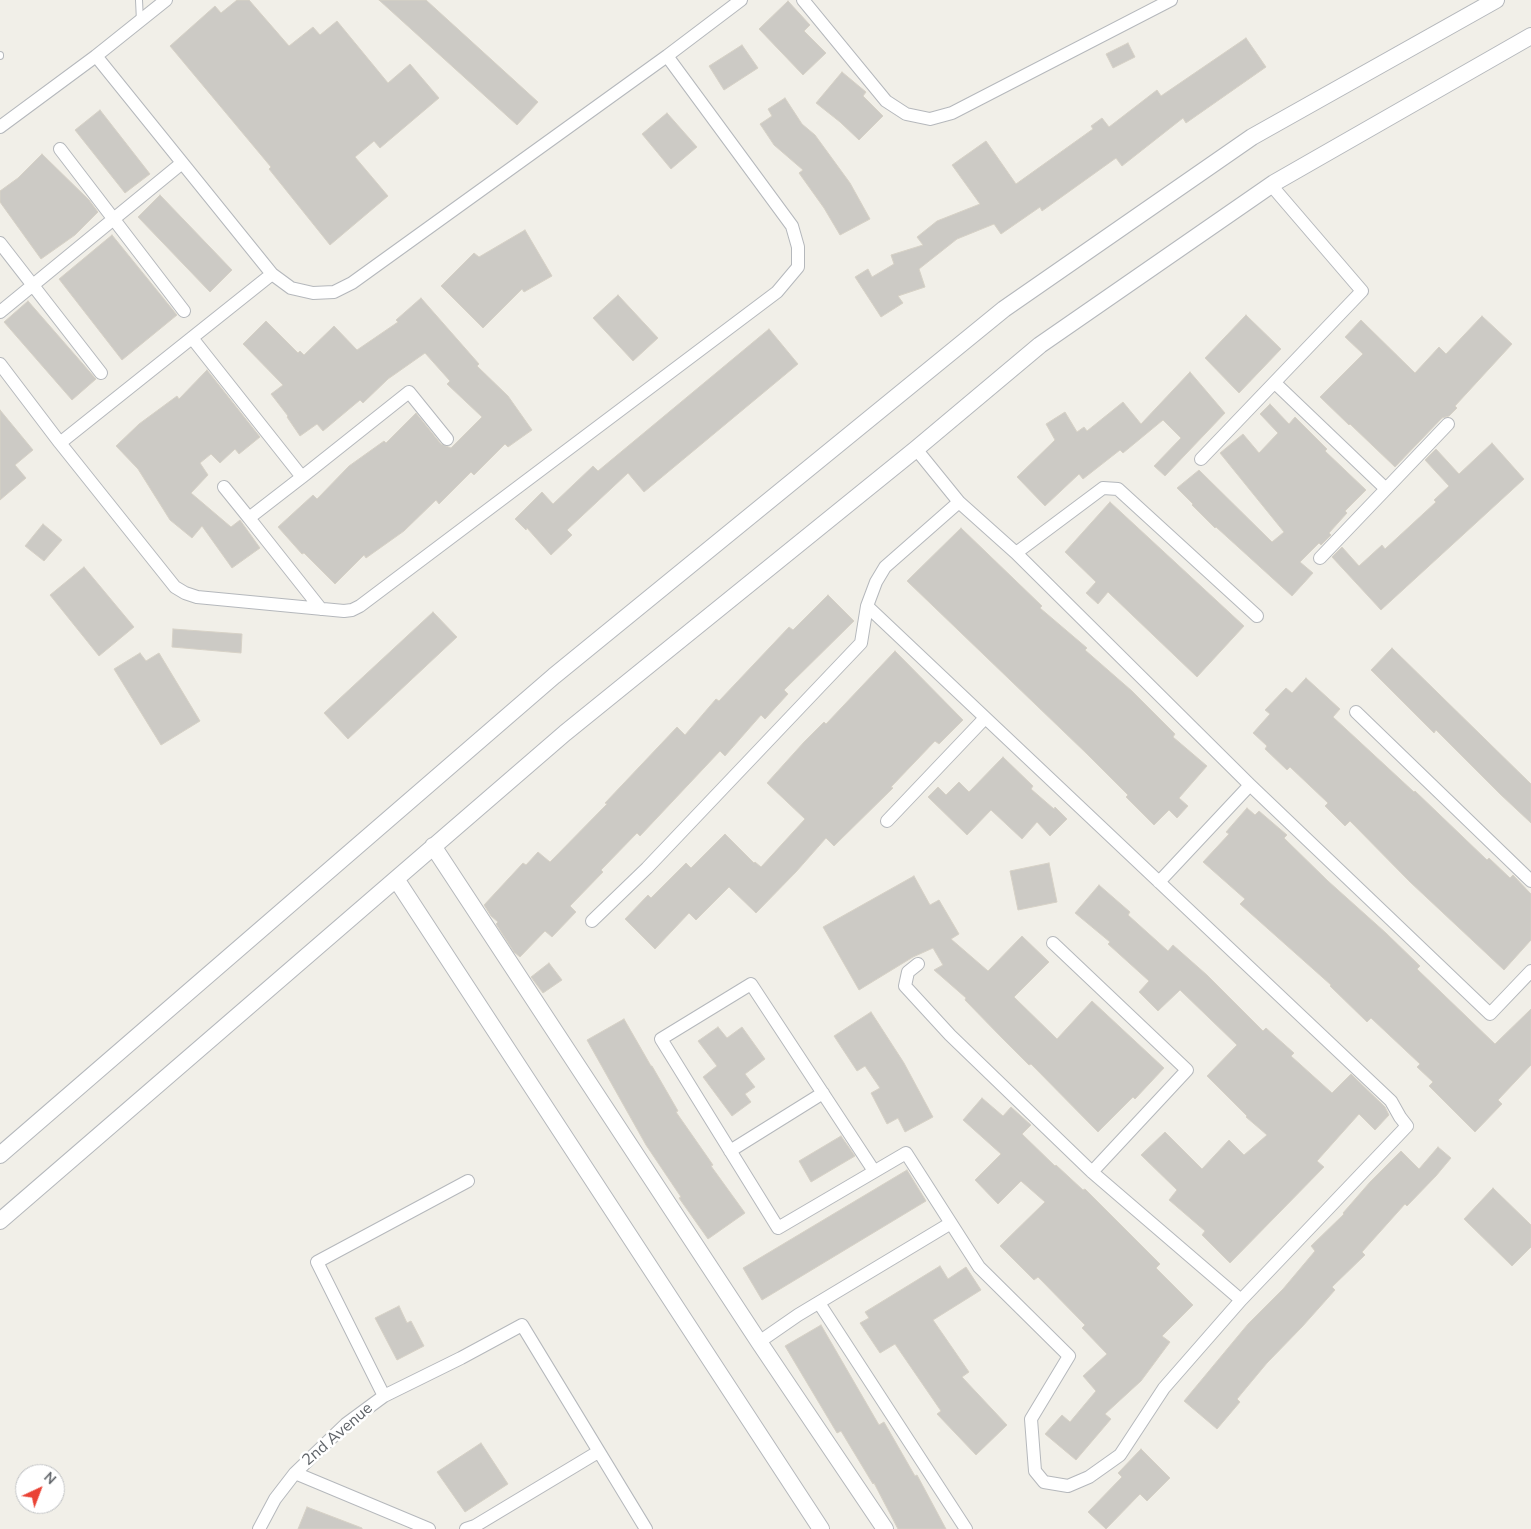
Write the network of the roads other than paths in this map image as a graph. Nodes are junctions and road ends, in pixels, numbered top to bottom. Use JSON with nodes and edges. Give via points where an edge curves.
{"nodes":[{"id":1,"x":139,"y":0,"type":"edge"},
{"id":2,"x":166,"y":0,"type":"edge"},
{"id":3,"x":741,"y":0,"type":"edge"},
{"id":4,"x":803,"y":0,"type":"edge"},
{"id":5,"x":1171,"y":0,"type":"edge"},
{"id":6,"x":1496,"y":0,"type":"edge"},
{"id":7,"x":140,"y":21,"type":"junction"},
{"id":8,"x":1531,"y":36,"type":"edge"},
{"id":9,"x":96,"y":56,"type":"junction"},
{"id":10,"x":667,"y":56,"type":"junction"},
{"id":11,"x":0,"y":127,"type":"edge"},
{"id":12,"x":60,"y":149,"type":"dead end"},
{"id":13,"x":182,"y":163,"type":"junction"},
{"id":14,"x":1271,"y":185,"type":"junction"},
{"id":15,"x":113,"y":220,"type":"junction"},
{"id":16,"x":0,"y":243,"type":"edge"},
{"id":17,"x":272,"y":274,"type":"junction"},
{"id":18,"x":32,"y":286,"type":"junction"},
{"id":19,"x":184,"y":311,"type":"dead end"},
{"id":20,"x":0,"y":312,"type":"edge"},
{"id":21,"x":192,"y":338,"type":"junction"},
{"id":22,"x":0,"y":364,"type":"edge"},
{"id":23,"x":100,"y":373,"type":"dead end"},
{"id":24,"x":1275,"y":383,"type":"junction"},
{"id":25,"x":1448,"y":424,"type":"dead end"},
{"id":26,"x":447,"y":439,"type":"dead end"},
{"id":27,"x":60,"y":443,"type":"junction"},
{"id":28,"x":916,"y":450,"type":"junction"},
{"id":29,"x":1201,"y":459,"type":"dead end"},
{"id":30,"x":302,"y":477,"type":"junction"},
{"id":31,"x":224,"y":487,"type":"dead end"},
{"id":32,"x":1386,"y":489,"type":"junction"},
{"id":33,"x":959,"y":502,"type":"junction"},
{"id":34,"x":249,"y":518,"type":"junction"},
{"id":35,"x":1016,"y":553,"type":"junction"},
{"id":36,"x":1320,"y":558,"type":"dead end"},
{"id":37,"x":867,"y":606,"type":"junction"},
{"id":38,"x":321,"y":609,"type":"junction"},
{"id":39,"x":1256,"y":616,"type":"dead end"},
{"id":40,"x":1356,"y":712,"type":"dead end"},
{"id":41,"x":985,"y":718,"type":"junction"},
{"id":42,"x":1250,"y":785,"type":"junction"},
{"id":43,"x":887,"y":821,"type":"dead end"},
{"id":44,"x":433,"y":846,"type":"junction"},
{"id":45,"x":396,"y":879,"type":"junction"},
{"id":46,"x":1159,"y":882,"type":"junction"},
{"id":47,"x":1531,"y":882,"type":"edge"},
{"id":48,"x":592,"y":921,"type":"dead end"},
{"id":49,"x":1052,"y":943,"type":"dead end"},
{"id":50,"x":918,"y":964,"type":"dead end"},
{"id":51,"x":1531,"y":971,"type":"edge"},
{"id":52,"x":823,"y":1093,"type":"junction"},
{"id":53,"x":730,"y":1151,"type":"junction"},
{"id":54,"x":0,"y":1155,"type":"edge"},
{"id":55,"x":874,"y":1172,"type":"junction"},
{"id":56,"x":1092,"y":1172,"type":"junction"},
{"id":57,"x":468,"y":1181,"type":"dead end"},
{"id":58,"x":0,"y":1222,"type":"edge"},
{"id":59,"x":951,"y":1223,"type":"junction"},
{"id":60,"x":1241,"y":1300,"type":"junction"},
{"id":61,"x":819,"y":1303,"type":"junction"},
{"id":62,"x":759,"y":1342,"type":"junction"},
{"id":63,"x":384,"y":1396,"type":"junction"},
{"id":64,"x":598,"y":1452,"type":"junction"},
{"id":65,"x":295,"y":1473,"type":"junction"},
{"id":66,"x":259,"y":1529,"type":"edge"},
{"id":67,"x":429,"y":1529,"type":"edge"},
{"id":68,"x":466,"y":1529,"type":"edge"},
{"id":69,"x":646,"y":1529,"type":"edge"},
{"id":70,"x":821,"y":1529,"type":"edge"},
{"id":71,"x":885,"y":1529,"type":"edge"},
{"id":72,"x":966,"y":1529,"type":"edge"}],
"edges":[{"from":1,"to":7,"type":"lane"},
{"from":2,"to":7,"type":"street"},
{"from":3,"to":10,"type":"street"},
{"from":4,"to":5,"type":"street","via":[[886,101],[906,114],[930,119],[952,113]]},
{"from":6,"to":54,"type":"street","via":[[1252,137],[1004,309],[554,676]]},
{"from":7,"to":9,"type":"street"},
{"from":8,"to":14,"type":"street"},
{"from":9,"to":11,"type":"street"},
{"from":9,"to":13,"type":"street"},
{"from":10,"to":17,"type":"street","via":[[352,283],[334,292],[313,293],[291,288]]},
{"from":10,"to":38,"type":"street","via":[[792,226],[798,247],[798,267],[777,292],[360,606],[344,611]]},
{"from":12,"to":15,"type":"street"},
{"from":13,"to":15,"type":"street"},
{"from":13,"to":17,"type":"street"},
{"from":14,"to":24,"type":"street","via":[[1362,291]]},
{"from":14,"to":28,"type":"street","via":[[1040,345]]},
{"from":15,"to":18,"type":"street"},
{"from":15,"to":19,"type":"street"},
{"from":16,"to":18,"type":"street"},
{"from":17,"to":21,"type":"street"},
{"from":18,"to":20,"type":"street"},
{"from":18,"to":23,"type":"street"},
{"from":21,"to":27,"type":"street"},
{"from":21,"to":30,"type":"street"},
{"from":22,"to":27,"type":"street"},
{"from":24,"to":29,"type":"street"},
{"from":24,"to":32,"type":"street"},
{"from":25,"to":32,"type":"street"},
{"from":26,"to":30,"type":"street","via":[[409,392]]},
{"from":27,"to":38,"type":"street","via":[[175,587],[185,594]]},
{"from":28,"to":33,"type":"street"},
{"from":28,"to":44,"type":"street","via":[[565,733]]},
{"from":30,"to":34,"type":"street"},
{"from":31,"to":34,"type":"street"},
{"from":32,"to":36,"type":"street"},
{"from":33,"to":35,"type":"street"},
{"from":33,"to":37,"type":"street","via":[[885,568]]},
{"from":34,"to":38,"type":"street"},
{"from":35,"to":39,"type":"street","via":[[1103,488],[1118,489]]},
{"from":35,"to":42,"type":"street"},
{"from":37,"to":41,"type":"street"},
{"from":37,"to":48,"type":"street","via":[[861,642],[647,868]]},
{"from":40,"to":47,"type":"street"},
{"from":41,"to":43,"type":"street"},
{"from":41,"to":46,"type":"street"},
{"from":42,"to":46,"type":"street"},
{"from":42,"to":51,"type":"street","via":[[1490,1014]]},
{"from":44,"to":45,"type":"street"},
{"from":44,"to":62,"type":"street"},
{"from":45,"to":58,"type":"street"},
{"from":45,"to":70,"type":"street"},
{"from":46,"to":60,"type":"street","via":[[1391,1101],[1407,1126]]},
{"from":49,"to":56,"type":"street","via":[[1186,1070]]},
{"from":50,"to":56,"type":"street","via":[[908,972],[905,986],[950,1035]]},
{"from":52,"to":53,"type":"street"},
{"from":52,"to":53,"type":"street","via":[[751,984],[661,1039]]},
{"from":52,"to":55,"type":"street"},
{"from":53,"to":55,"type":"street","via":[[778,1228]]},
{"from":55,"to":59,"type":"street","via":[[906,1153]]},
{"from":56,"to":60,"type":"street"},
{"from":57,"to":63,"type":"street","via":[[316,1262]]},
{"from":59,"to":60,"type":"street","via":[[979,1267],[1070,1356],[1031,1419],[1036,1471],[1044,1482],[1068,1486],[1089,1477],[1120,1454],[1164,1388]]},
{"from":59,"to":61,"type":"street"},
{"from":61,"to":62,"type":"street"},
{"from":61,"to":72,"type":"street"},
{"from":62,"to":71,"type":"street"},
{"from":63,"to":64,"type":"street","name":"2nd Avenue","via":[[522,1325]]},
{"from":63,"to":65,"type":"street","name":"2nd Avenue","via":[[346,1424]]},
{"from":64,"to":68,"type":"street"},
{"from":64,"to":69,"type":"street"},
{"from":65,"to":66,"type":"street","name":"2nd Avenue","via":[[275,1499]]},
{"from":65,"to":67,"type":"street"}]}
